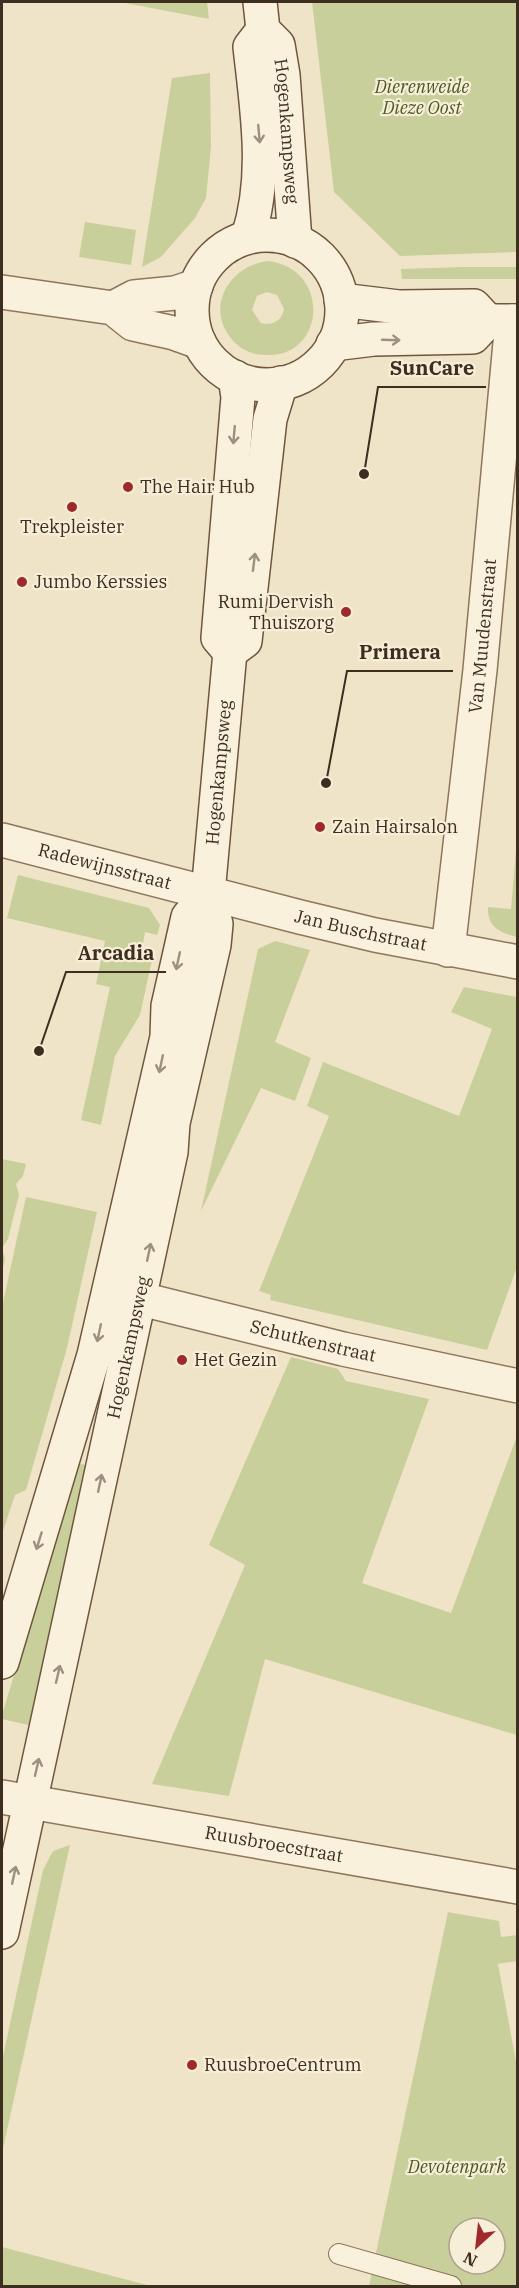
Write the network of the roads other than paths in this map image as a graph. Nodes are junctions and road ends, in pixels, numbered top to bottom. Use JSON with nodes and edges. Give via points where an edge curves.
{"nodes":[{"id":1,"x":261,"y":16,"type":"edge"},
{"id":2,"x":248,"y":237,"type":"junction"},
{"id":3,"x":295,"y":241,"type":"junction"},
{"id":4,"x":196,"y":286,"type":"junction"},
{"id":5,"x":2,"y":292,"type":"edge"},
{"id":6,"x":340,"y":300,"type":"junction"},
{"id":7,"x":113,"y":308,"type":"junction"},
{"id":8,"x":506,"y":321,"type":"edge"},
{"id":9,"x":199,"y":342,"type":"junction"},
{"id":10,"x":333,"y":344,"type":"junction"},
{"id":11,"x":235,"y":377,"type":"junction"},
{"id":12,"x":281,"y":383,"type":"junction"},
{"id":13,"x":230,"y":652,"type":"junction"},
{"id":14,"x":2,"y":840,"type":"edge"},
{"id":15,"x":207,"y":893,"type":"junction"},
{"id":16,"x":448,"y":950,"type":"junction"},
{"id":17,"x":518,"y":962,"type":"edge"},
{"id":18,"x":108,"y":1291,"type":"junction"},
{"id":19,"x":140,"y":1298,"type":"junction"},
{"id":20,"x":518,"y":1386,"type":"edge"},
{"id":21,"x":2,"y":1662,"type":"edge"},
{"id":22,"x":15,"y":1800,"type":"edge"},
{"id":23,"x":518,"y":1887,"type":"edge"},
{"id":24,"x":2,"y":1932,"type":"edge"},
{"id":25,"x":339,"y":2254,"type":"dead end"},
{"id":26,"x":450,"y":2286,"type":"edge"}],
"edges":[{"from":1,"to":2,"type":"street","name":"Hogenkampsweg","one_way":true,"via":[[250,47],[260,175]]},
{"from":1,"to":3,"type":"street","name":"Hogenkampsweg","via":[[278,45],[284,75]]},
{"from":2,"to":3,"type":"street"},
{"from":2,"to":4,"type":"street","via":[[216,255]]},
{"from":3,"to":6,"type":"street","via":[[324,261]]},
{"from":4,"to":7,"type":"street","via":[[175,293],[134,297]]},
{"from":4,"to":9,"type":"street","via":[[192,309]]},
{"from":5,"to":7,"type":"street"},
{"from":6,"to":8,"type":"street","via":[[399,307],[474,306]]},
{"from":6,"to":10,"type":"street","via":[[339,327]]},
{"from":7,"to":9,"type":"street","via":[[133,324]]},
{"from":10,"to":8,"type":"street","one_way":true,"via":[[473,337]]},
{"from":8,"to":16,"type":"street","name":"Van Muudenstraat","via":[[479,682]]},
{"from":9,"to":11,"type":"street","via":[[214,363]]},
{"from":10,"to":12,"type":"street","via":[[312,370]]},
{"from":11,"to":12,"type":"street","via":[[257,384]]},
{"from":11,"to":13,"type":"street","name":"Hogenkampsweg","one_way":true,"via":[[238,397],[218,638]]},
{"from":13,"to":12,"type":"street","one_way":true,"via":[[245,641],[270,419]]},
{"from":13,"to":15,"type":"street","name":"Hogenkampsweg"},
{"from":14,"to":15,"type":"street","name":"Radewijnsstraat"},
{"from":15,"to":16,"type":"street","name":"Jan Buschstraat"},
{"from":15,"to":18,"type":"street","name":"Hogenkampsweg","one_way":true,"via":[[188,917],[168,1006],[165,1049]]},
{"from":19,"to":15,"type":"street","name":"Hogenkampsweg","one_way":true,"via":[[171,1152],[172,1123],[214,945],[216,924]]},
{"from":16,"to":17,"type":"street","name":"Jan Buschstraat"},
{"from":18,"to":19,"type":"street","name":"Schutkenstraat"},
{"from":18,"to":21,"type":"street","name":"Hogenkampsweg","one_way":true,"via":[[87,1382]]},
{"from":19,"to":20,"type":"street","name":"Schutkenstraat","via":[[343,1349]]},
{"from":22,"to":19,"type":"street","name":"Hogenkampsweg","one_way":true},
{"from":22,"to":23,"type":"street","name":"Ruusbroecstraat"},
{"from":24,"to":22,"type":"street","name":"Hogenkampsweg","one_way":true},
{"from":25,"to":26,"type":"lane"}]}
